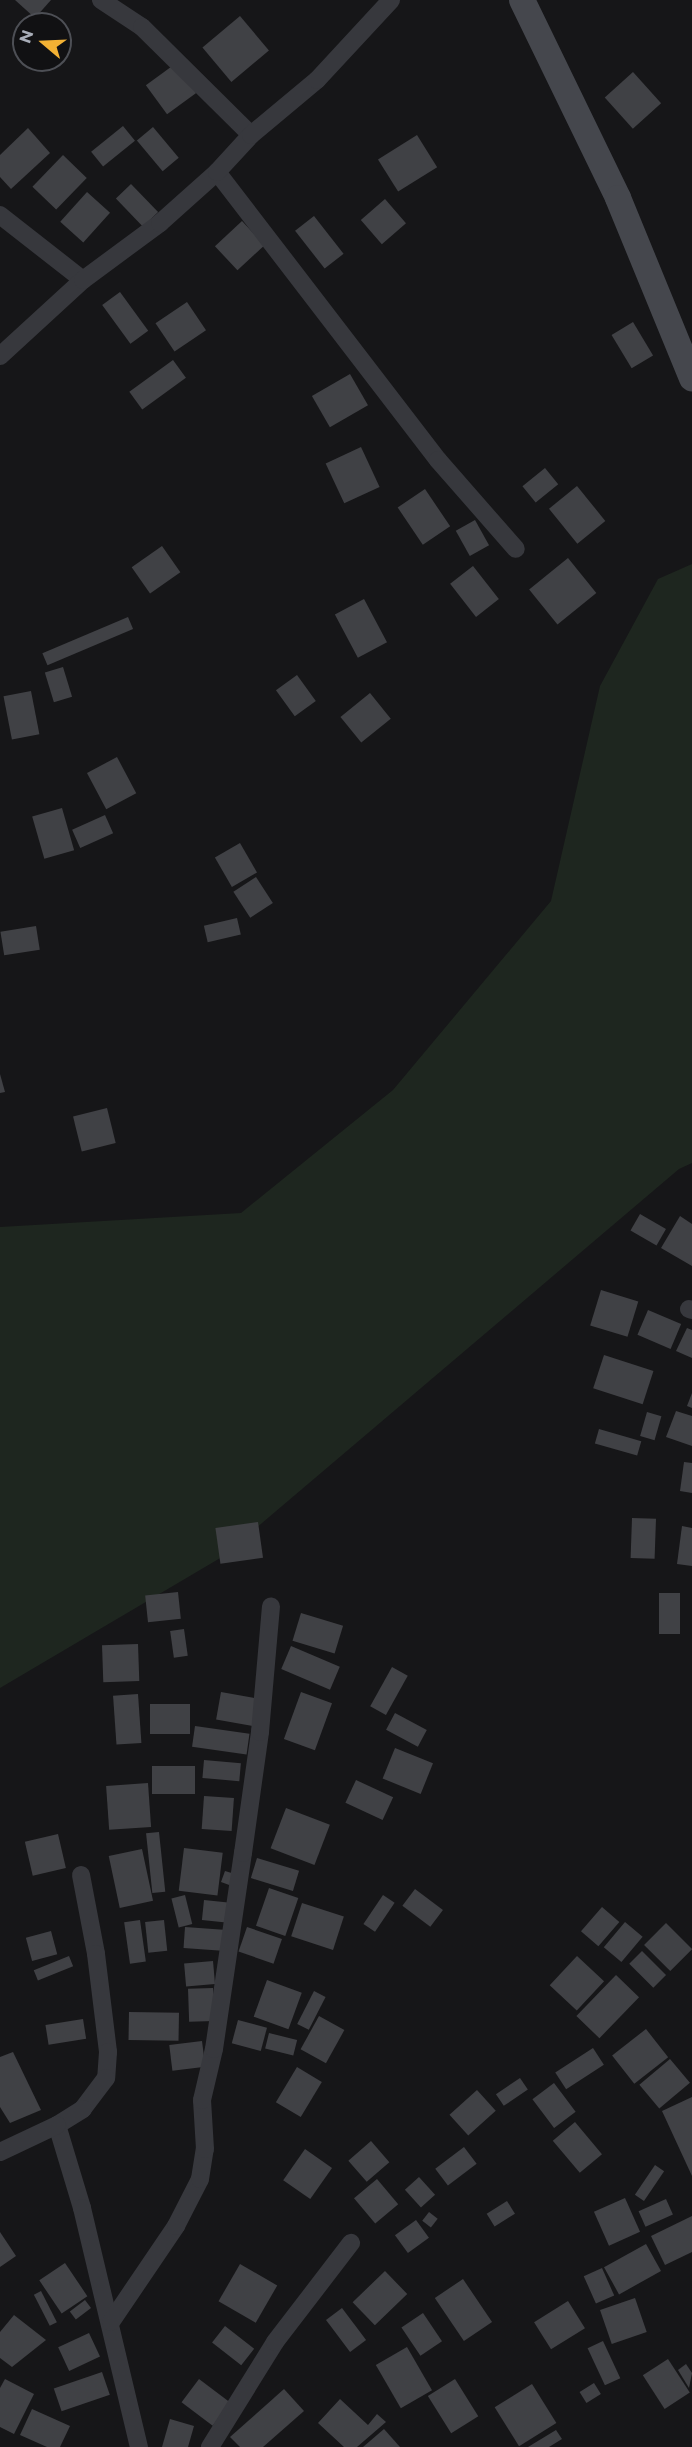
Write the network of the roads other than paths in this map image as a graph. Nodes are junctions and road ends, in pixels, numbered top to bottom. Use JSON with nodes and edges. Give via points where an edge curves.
{"nodes":[{"id":1,"x":101,"y":0,"type":"edge"},
{"id":2,"x":391,"y":0,"type":"edge"},
{"id":3,"x":522,"y":0,"type":"edge"},
{"id":4,"x":251,"y":135,"type":"junction"},
{"id":5,"x":217,"y":172,"type":"junction"},
{"id":6,"x":0,"y":215,"type":"edge"},
{"id":7,"x":83,"y":280,"type":"junction"},
{"id":8,"x":0,"y":356,"type":"edge"},
{"id":9,"x":692,"y":378,"type":"edge"},
{"id":10,"x":516,"y":549,"type":"dead end"},
{"id":11,"x":271,"y":1606,"type":"dead end"},
{"id":12,"x":81,"y":1875,"type":"dead end"},
{"id":13,"x":57,"y":2125,"type":"junction"},
{"id":14,"x":0,"y":2152,"type":"edge"},
{"id":15,"x":351,"y":2243,"type":"dead end"},
{"id":16,"x":111,"y":2322,"type":"junction"},
{"id":17,"x":140,"y":2447,"type":"edge"},
{"id":18,"x":210,"y":2447,"type":"edge"}],
"edges":[{"from":1,"to":4,"type":"street","via":[[142,27]]},
{"from":2,"to":4,"type":"street","via":[[317,80]]},
{"from":3,"to":9,"type":"street","via":[[618,198]]},
{"from":4,"to":5,"type":"street"},
{"from":5,"to":7,"type":"street","via":[[160,223]]},
{"from":5,"to":10,"type":"street","via":[[438,460]]},
{"from":6,"to":7,"type":"street"},
{"from":7,"to":8,"type":"street"},
{"from":11,"to":16,"type":"street","via":[[249,1809],[214,2049],[202,2100],[205,2149],[200,2179],[176,2226]]},
{"from":12,"to":13,"type":"street","via":[[96,1954],[108,2052],[106,2078],[83,2109]]},
{"from":13,"to":14,"type":"street"},
{"from":13,"to":16,"type":"street"},
{"from":15,"to":18,"type":"street","via":[[275,2342]]},
{"from":16,"to":17,"type":"street"}]}
